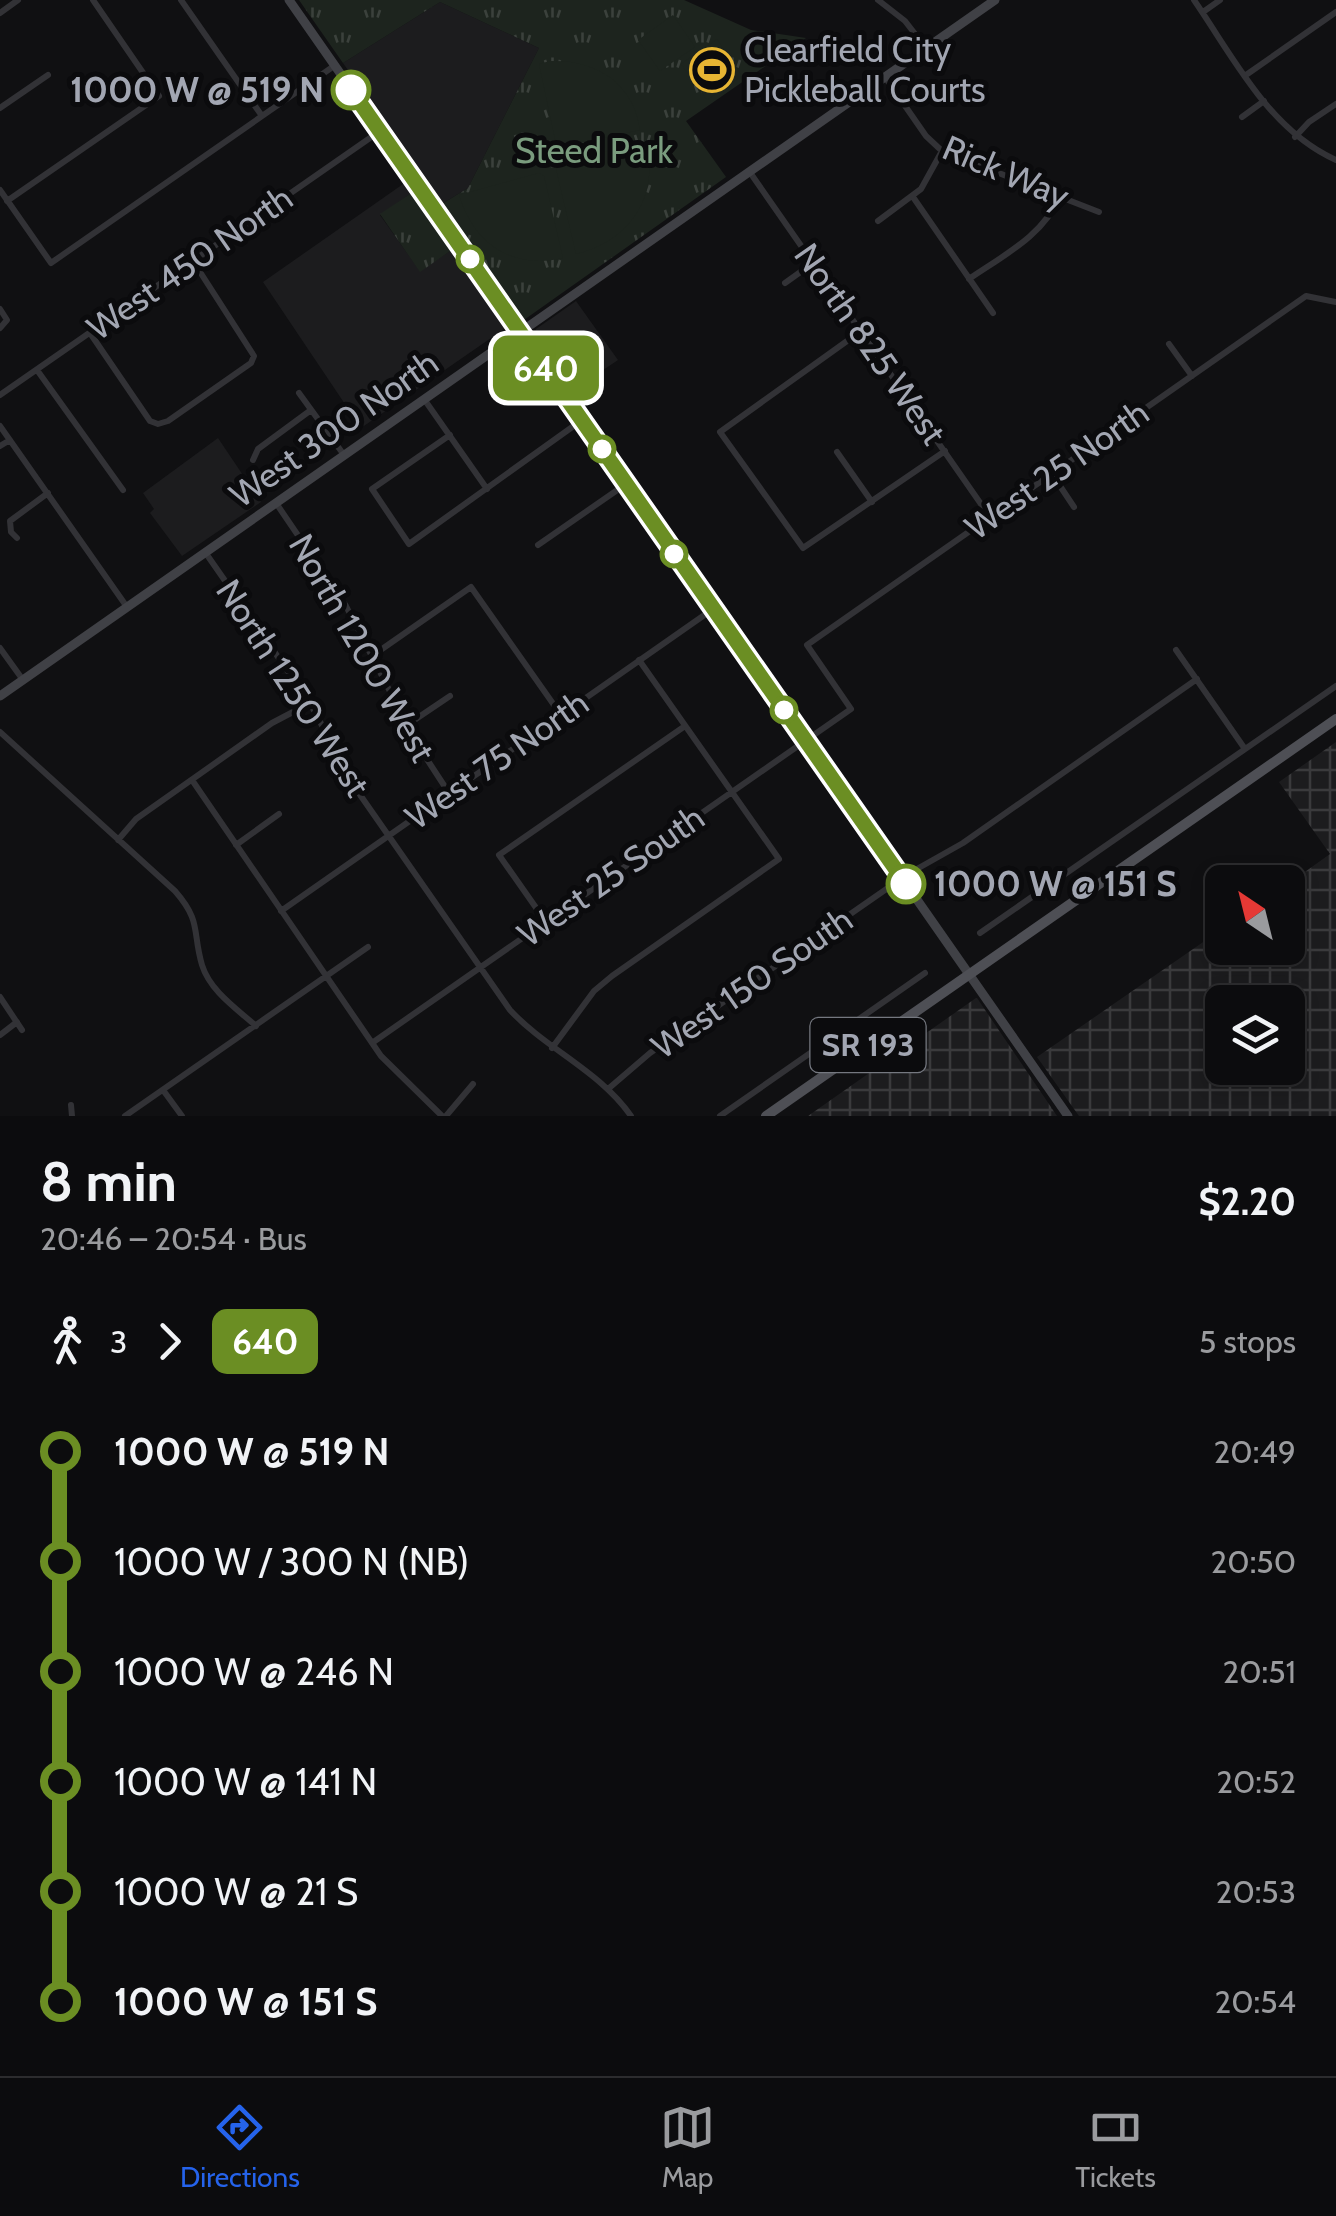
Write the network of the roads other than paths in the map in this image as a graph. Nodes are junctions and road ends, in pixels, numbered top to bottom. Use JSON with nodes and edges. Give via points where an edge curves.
{"nodes":[{"id":1,"x":18,"y":0,"type":"edge"},
{"id":2,"x":92,"y":0,"type":"edge"},
{"id":3,"x":181,"y":0,"type":"edge"},
{"id":4,"x":288,"y":0,"type":"edge"},
{"id":5,"x":878,"y":0,"type":"edge"},
{"id":6,"x":995,"y":0,"type":"edge"},
{"id":7,"x":1194,"y":0,"type":"edge"},
{"id":8,"x":1220,"y":0,"type":"edge"},
{"id":9,"x":1202,"y":12,"type":"junction"},
{"id":10,"x":1336,"y":12,"type":"edge"},
{"id":11,"x":0,"y":13,"type":"edge"},
{"id":12,"x":926,"y":48,"type":"junction"},
{"id":13,"x":335,"y":66,"type":"junction"},
{"id":14,"x":1246,"y":74,"type":"junction"},
{"id":15,"x":48,"y":75,"type":"dead end"},
{"id":16,"x":885,"y":76,"type":"junction"},
{"id":17,"x":1264,"y":101,"type":"junction"},
{"id":18,"x":1336,"y":104,"type":"edge"},
{"id":19,"x":0,"y":108,"type":"edge"},
{"id":20,"x":262,"y":116,"type":"junction"},
{"id":21,"x":1242,"y":116,"type":"dead end"},
{"id":22,"x":380,"y":131,"type":"junction"},
{"id":23,"x":1295,"y":137,"type":"junction"},
{"id":24,"x":942,"y":151,"type":"junction"},
{"id":25,"x":1336,"y":160,"type":"edge"},
{"id":26,"x":749,"y":172,"type":"junction"},
{"id":27,"x":0,"y":190,"type":"edge"},
{"id":28,"x":1060,"y":196,"type":"junction"},
{"id":29,"x":913,"y":197,"type":"junction"},
{"id":30,"x":7,"y":201,"type":"junction"},
{"id":31,"x":1099,"y":212,"type":"dead end"},
{"id":32,"x":878,"y":222,"type":"dead end"},
{"id":33,"x":193,"y":261,"type":"junction"},
{"id":34,"x":813,"y":263,"type":"junction"},
{"id":35,"x":970,"y":279,"type":"junction"},
{"id":36,"x":785,"y":283,"type":"dead end"},
{"id":37,"x":1336,"y":302,"type":"edge"},
{"id":38,"x":0,"y":310,"type":"edge"},
{"id":39,"x":993,"y":313,"type":"dead end"},
{"id":40,"x":0,"y":328,"type":"edge"},
{"id":41,"x":861,"y":331,"type":"junction"},
{"id":42,"x":90,"y":332,"type":"junction"},
{"id":43,"x":521,"y":332,"type":"junction"},
{"id":44,"x":1169,"y":344,"type":"dead end"},
{"id":45,"x":37,"y":370,"type":"junction"},
{"id":46,"x":1192,"y":376,"type":"junction"},
{"id":47,"x":299,"y":393,"type":"dead end"},
{"id":48,"x":0,"y":396,"type":"edge"},
{"id":49,"x":424,"y":399,"type":"junction"},
{"id":50,"x":311,"y":410,"type":"junction"},
{"id":51,"x":582,"y":420,"type":"junction"},
{"id":52,"x":0,"y":426,"type":"edge"},
{"id":53,"x":450,"y":435,"type":"junction"},
{"id":54,"x":10,"y":440,"type":"junction"},
{"id":55,"x":0,"y":446,"type":"edge"},
{"id":56,"x":945,"y":451,"type":"junction"},
{"id":57,"x":837,"y":452,"type":"dead end"},
{"id":58,"x":344,"y":455,"type":"junction"},
{"id":59,"x":253,"y":460,"type":"dead end"},
{"id":60,"x":1052,"y":474,"type":"junction"},
{"id":61,"x":626,"y":484,"type":"junction"},
{"id":62,"x":487,"y":489,"type":"junction"},
{"id":63,"x":124,"y":490,"type":"dead end"},
{"id":64,"x":48,"y":493,"type":"junction"},
{"id":65,"x":872,"y":502,"type":"junction"},
{"id":66,"x":276,"y":503,"type":"junction"},
{"id":67,"x":1074,"y":507,"type":"dead end"},
{"id":68,"x":990,"y":516,"type":"junction"},
{"id":69,"x":17,"y":538,"type":"dead end"},
{"id":70,"x":538,"y":545,"type":"dead end"},
{"id":71,"x":205,"y":552,"type":"junction"},
{"id":72,"x":127,"y":607,"type":"junction"},
{"id":73,"x":712,"y":608,"type":"junction"},
{"id":74,"x":0,"y":648,"type":"edge"},
{"id":75,"x":1176,"y":650,"type":"dead end"},
{"id":76,"x":372,"y":656,"type":"junction"},
{"id":77,"x":639,"y":660,"type":"junction"},
{"id":78,"x":23,"y":680,"type":"junction"},
{"id":79,"x":1197,"y":680,"type":"junction"},
{"id":80,"x":1336,"y":686,"type":"edge"},
{"id":81,"x":0,"y":696,"type":"edge"},
{"id":82,"x":450,"y":696,"type":"dead end"},
{"id":83,"x":310,"y":704,"type":"junction"},
{"id":84,"x":851,"y":709,"type":"joint"},
{"id":85,"x":561,"y":714,"type":"junction"},
{"id":86,"x":1336,"y":719,"type":"edge"},
{"id":87,"x":407,"y":725,"type":"junction"},
{"id":88,"x":685,"y":726,"type":"junction"},
{"id":89,"x":0,"y":732,"type":"edge"},
{"id":90,"x":806,"y":740,"type":"junction"},
{"id":91,"x":1245,"y":749,"type":"junction"},
{"id":92,"x":192,"y":780,"type":"junction"},
{"id":93,"x":731,"y":792,"type":"junction"},
{"id":94,"x":449,"y":793,"type":"junction"},
{"id":95,"x":280,"y":814,"type":"dead end"},
{"id":96,"x":389,"y":836,"type":"junction"},
{"id":97,"x":118,"y":840,"type":"junction"},
{"id":98,"x":236,"y":846,"type":"junction"},
{"id":99,"x":902,"y":878,"type":"junction"},
{"id":100,"x":281,"y":911,"type":"junction"},
{"id":101,"x":546,"y":922,"type":"junction"},
{"id":102,"x":980,"y":933,"type":"dead end"},
{"id":103,"x":368,"y":947,"type":"dead end"},
{"id":104,"x":480,"y":968,"type":"junction"},
{"id":105,"x":925,"y":973,"type":"dead end"},
{"id":106,"x":969,"y":974,"type":"junction"},
{"id":107,"x":326,"y":976,"type":"junction"},
{"id":108,"x":0,"y":997,"type":"edge"},
{"id":109,"x":256,"y":1026,"type":"junction"},
{"id":110,"x":0,"y":1034,"type":"edge"},
{"id":111,"x":372,"y":1044,"type":"junction"},
{"id":112,"x":552,"y":1048,"type":"junction"},
{"id":113,"x":474,"y":1084,"type":"dead end"},
{"id":114,"x":608,"y":1089,"type":"junction"},
{"id":115,"x":163,"y":1090,"type":"junction"},
{"id":116,"x":71,"y":1105,"type":"dead end"},
{"id":117,"x":72,"y":1116,"type":"edge"},
{"id":118,"x":126,"y":1116,"type":"edge"},
{"id":119,"x":182,"y":1116,"type":"edge"},
{"id":120,"x":444,"y":1116,"type":"edge"},
{"id":121,"x":631,"y":1116,"type":"edge"},
{"id":122,"x":720,"y":1116,"type":"edge"},
{"id":123,"x":766,"y":1116,"type":"edge"},
{"id":124,"x":1068,"y":1116,"type":"edge"}],
"edges":[{"from":1,"to":11,"type":"street"},
{"from":2,"to":30,"type":"street","via":[[159,96]]},
{"from":3,"to":20,"type":"street"},
{"from":4,"to":13,"type":"main road"},
{"from":5,"to":12,"type":"street"},
{"from":6,"to":12,"type":"main road","name":"West 300 North"},
{"from":7,"to":9,"type":"street"},
{"from":8,"to":9,"type":"street"},
{"from":9,"to":14,"type":"street"},
{"from":10,"to":14,"type":"street"},
{"from":12,"to":16,"type":"main road","name":"West 300 North"},
{"from":13,"to":20,"type":"street"},
{"from":13,"to":22,"type":"main road"},
{"from":14,"to":17,"type":"street"},
{"from":15,"to":19,"type":"street"},
{"from":16,"to":24,"type":"street","name":"Rick Way"},
{"from":16,"to":26,"type":"main road","name":"West 300 North"},
{"from":17,"to":21,"type":"street"},
{"from":17,"to":23,"type":"street"},
{"from":18,"to":23,"type":"street"},
{"from":20,"to":30,"type":"street","via":[[50,263]]},
{"from":22,"to":33,"type":"street","name":"West 450 North"},
{"from":22,"to":43,"type":"main road"},
{"from":23,"to":25,"type":"street"},
{"from":24,"to":28,"type":"street","name":"Rick Way"},
{"from":24,"to":29,"type":"street"},
{"from":26,"to":34,"type":"street","name":"North 825 West"},
{"from":26,"to":43,"type":"main road","name":"West 300 North"},
{"from":27,"to":30,"type":"street"},
{"from":28,"to":31,"type":"street","name":"Rick Way"},
{"from":28,"to":35,"type":"street","via":[[1037,232]]},
{"from":29,"to":32,"type":"street"},
{"from":29,"to":35,"type":"street"},
{"from":33,"to":42,"type":"street","name":"West 450 North"},
{"from":33,"to":42,"type":"street","via":[[254,356],[168,421],[150,421]]},
{"from":34,"to":36,"type":"street"},
{"from":34,"to":41,"type":"street","name":"North 825 West"},
{"from":35,"to":39,"type":"street"},
{"from":37,"to":46,"type":"street","name":"West 25 North","via":[[1306,296]]},
{"from":38,"to":40,"type":"street","via":[[8,320]]},
{"from":41,"to":56,"type":"street","name":"North 825 West"},
{"from":41,"to":65,"type":"street","via":[[720,432],[803,548]]},
{"from":42,"to":45,"type":"street","name":"West 450 North"},
{"from":43,"to":49,"type":"main road","name":"West 300 North"},
{"from":43,"to":51,"type":"main road"},
{"from":44,"to":46,"type":"street"},
{"from":45,"to":48,"type":"street","name":"West 450 North"},
{"from":45,"to":63,"type":"street"},
{"from":46,"to":60,"type":"street","name":"West 25 North"},
{"from":47,"to":50,"type":"street"},
{"from":49,"to":53,"type":"street"},
{"from":49,"to":58,"type":"main road","name":"West 300 North"},
{"from":50,"to":58,"type":"street"},
{"from":50,"to":59,"type":"street","via":[[258,449]]},
{"from":51,"to":61,"type":"main road"},
{"from":51,"to":62,"type":"street"},
{"from":52,"to":54,"type":"street"},
{"from":53,"to":62,"type":"street"},
{"from":53,"to":62,"type":"street","via":[[372,489],[409,544]]},
{"from":54,"to":55,"type":"street"},
{"from":54,"to":64,"type":"street"},
{"from":56,"to":65,"type":"street"},
{"from":56,"to":68,"type":"street","name":"North 825 West"},
{"from":57,"to":65,"type":"street"},
{"from":58,"to":66,"type":"main road","name":"West 300 North"},
{"from":60,"to":67,"type":"street"},
{"from":60,"to":68,"type":"street","name":"West 25 North"},
{"from":61,"to":70,"type":"street"},
{"from":61,"to":73,"type":"main road"},
{"from":64,"to":69,"type":"street","via":[[10,521]]},
{"from":64,"to":72,"type":"street"},
{"from":66,"to":71,"type":"main road","name":"West 300 North"},
{"from":66,"to":76,"type":"street","name":"North 1200 West","via":[[334,586]]},
{"from":68,"to":84,"type":"street","name":"West 25 North","via":[[808,645]]},
{"from":71,"to":72,"type":"main road","name":"West 300 North"},
{"from":71,"to":83,"type":"street","name":"North 1250 West"},
{"from":72,"to":78,"type":"main road","name":"West 300 North"},
{"from":73,"to":77,"type":"street","name":"West 75 North"},
{"from":73,"to":90,"type":"main road"},
{"from":74,"to":78,"type":"street"},
{"from":75,"to":79,"type":"street"},
{"from":76,"to":85,"type":"street","via":[[472,587]]},
{"from":76,"to":87,"type":"street","name":"North 1200 West"},
{"from":77,"to":85,"type":"street","name":"West 75 North"},
{"from":77,"to":88,"type":"street"},
{"from":78,"to":81,"type":"main road","name":"West 300 North"},
{"from":79,"to":91,"type":"street"},
{"from":79,"to":99,"type":"street","name":"West 150 South"},
{"from":80,"to":91,"type":"street"},
{"from":82,"to":87,"type":"street"},
{"from":83,"to":92,"type":"street"},
{"from":83,"to":96,"type":"street","name":"North 1250 West"},
{"from":84,"to":90,"type":"street","name":"West 25 South"},
{"from":85,"to":94,"type":"street","name":"West 75 North"},
{"from":86,"to":106,"type":"main road","number":"SR 193"},
{"from":87,"to":94,"type":"street","name":"North 1200 West"},
{"from":88,"to":93,"type":"street"},
{"from":88,"to":101,"type":"street","via":[[500,855]]},
{"from":89,"to":97,"type":"street"},
{"from":90,"to":93,"type":"street","name":"West 25 South"},
{"from":90,"to":99,"type":"main road"},
{"from":91,"to":102,"type":"street"},
{"from":92,"to":97,"type":"street"},
{"from":92,"to":98,"type":"street"},
{"from":93,"to":101,"type":"street","name":"West 25 South"},
{"from":93,"to":112,"type":"street","via":[[778,860],[612,976]]},
{"from":94,"to":96,"type":"street","name":"West 75 North"},
{"from":95,"to":98,"type":"street"},
{"from":96,"to":100,"type":"street","name":"West 75 North"},
{"from":96,"to":104,"type":"street","name":"North 1250 West"},
{"from":97,"to":109,"type":"street","via":[[187,904],[202,966]]},
{"from":98,"to":100,"type":"street"},
{"from":99,"to":106,"type":"main road"},
{"from":99,"to":114,"type":"street","name":"West 150 South"},
{"from":100,"to":107,"type":"street"},
{"from":101,"to":104,"type":"street","name":"West 25 South"},
{"from":103,"to":107,"type":"street"},
{"from":104,"to":111,"type":"street","name":"West 25 South"},
{"from":104,"to":112,"type":"street","name":"North 1250 West","via":[[510,1010]]},
{"from":105,"to":122,"type":"street"},
{"from":106,"to":123,"type":"main road","number":"SR 193"},
{"from":106,"to":124,"type":"main road"},
{"from":107,"to":109,"type":"street"},
{"from":107,"to":111,"type":"street"},
{"from":108,"to":110,"type":"street","via":[[20,1026]]},
{"from":109,"to":115,"type":"street"},
{"from":111,"to":120,"type":"street"},
{"from":112,"to":114,"type":"street","name":"North 1250 West"},
{"from":113,"to":120,"type":"street"},
{"from":114,"to":121,"type":"street","name":"North 1250 West"},
{"from":115,"to":118,"type":"street"},
{"from":115,"to":119,"type":"street"},
{"from":116,"to":117,"type":"street"}]}
